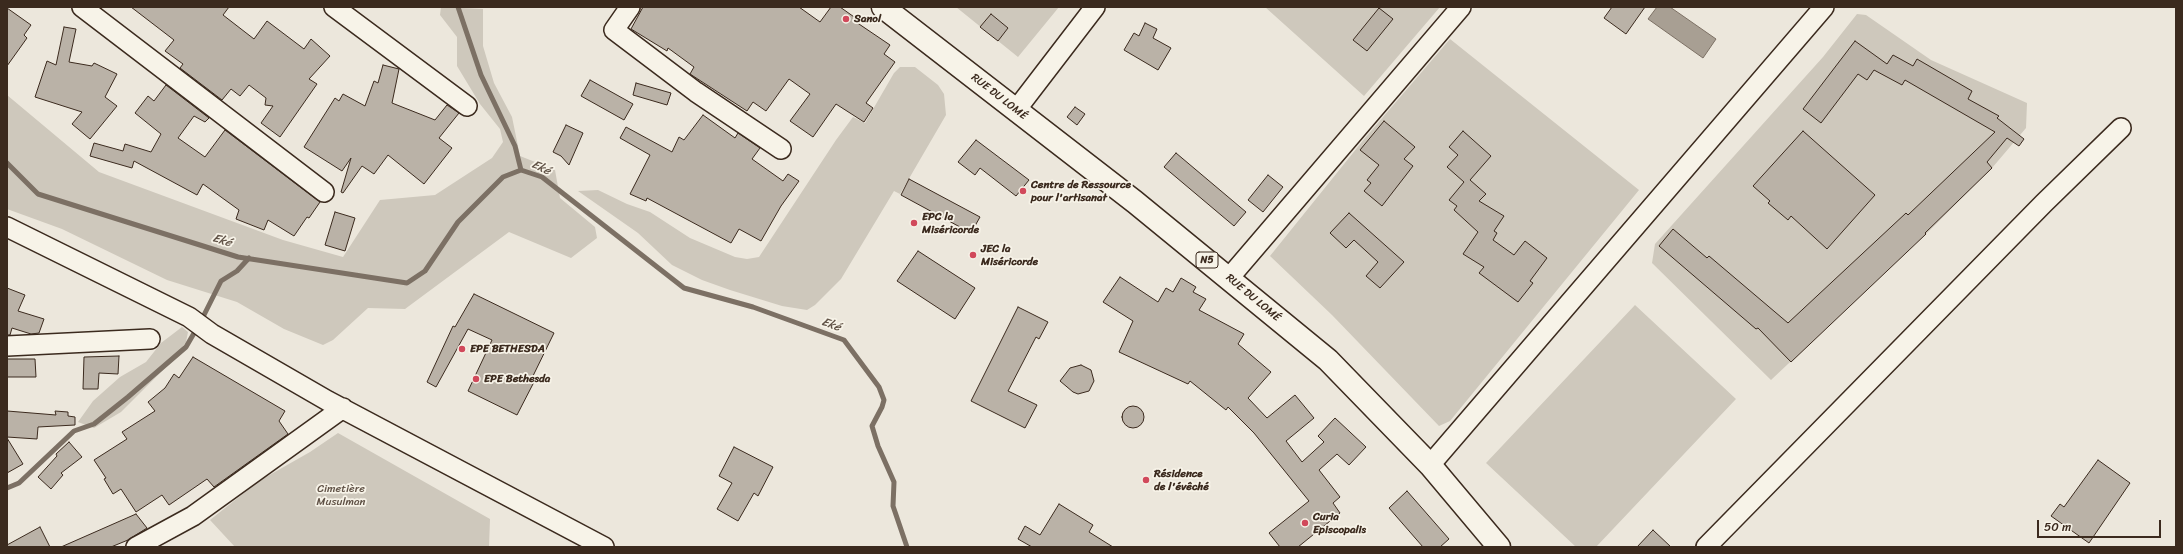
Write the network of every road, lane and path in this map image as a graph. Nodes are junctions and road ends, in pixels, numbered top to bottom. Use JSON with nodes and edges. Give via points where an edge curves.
{"nodes":[{"id":1,"x":82,"y":7,"type":"edge"},
{"id":2,"x":334,"y":7,"type":"edge"},
{"id":3,"x":630,"y":7,"type":"edge"},
{"id":4,"x":883,"y":7,"type":"edge"},
{"id":5,"x":1095,"y":7,"type":"edge"},
{"id":6,"x":1461,"y":7,"type":"edge"},
{"id":7,"x":1824,"y":7,"type":"edge"},
{"id":8,"x":468,"y":106,"type":"dead end"},
{"id":9,"x":1016,"y":110,"type":"junction"},
{"id":10,"x":2121,"y":128,"type":"dead end"},
{"id":11,"x":781,"y":149,"type":"dead end"},
{"id":12,"x":324,"y":192,"type":"dead end"},
{"id":13,"x":7,"y":227,"type":"edge"},
{"id":14,"x":1229,"y":278,"type":"junction"},
{"id":15,"x":150,"y":339,"type":"dead end"},
{"id":16,"x":7,"y":346,"type":"edge"},
{"id":17,"x":343,"y":408,"type":"junction"},
{"id":18,"x":1430,"y":466,"type":"junction"},
{"id":19,"x":136,"y":547,"type":"edge"},
{"id":20,"x":604,"y":547,"type":"edge"},
{"id":21,"x":1499,"y":547,"type":"edge"},
{"id":22,"x":1706,"y":547,"type":"edge"}],
"edges":[{"from":1,"to":12,"type":"street"},
{"from":2,"to":8,"type":"street"},
{"from":3,"to":11,"type":"street","via":[[614,30],[696,92]]},
{"from":4,"to":9,"type":"main road","name":"RUE DU LOMÉ","number":"N5"},
{"from":5,"to":9,"type":"street"},
{"from":6,"to":14,"type":"street"},
{"from":7,"to":18,"type":"street"},
{"from":9,"to":14,"type":"main road","name":"RUE DU LOMÉ","number":"N5"},
{"from":10,"to":22,"type":"street"},
{"from":13,"to":17,"type":"street","via":[[189,317],[212,334]]},
{"from":14,"to":18,"type":"main road","name":"RUE DU LOMÉ","number":"N5","via":[[1328,360]]},
{"from":15,"to":16,"type":"street"},
{"from":17,"to":19,"type":"street","via":[[193,516]]},
{"from":17,"to":20,"type":"street"},
{"from":18,"to":21,"type":"main road","name":"RUE DU LOMÉ","number":"N5"}]}
